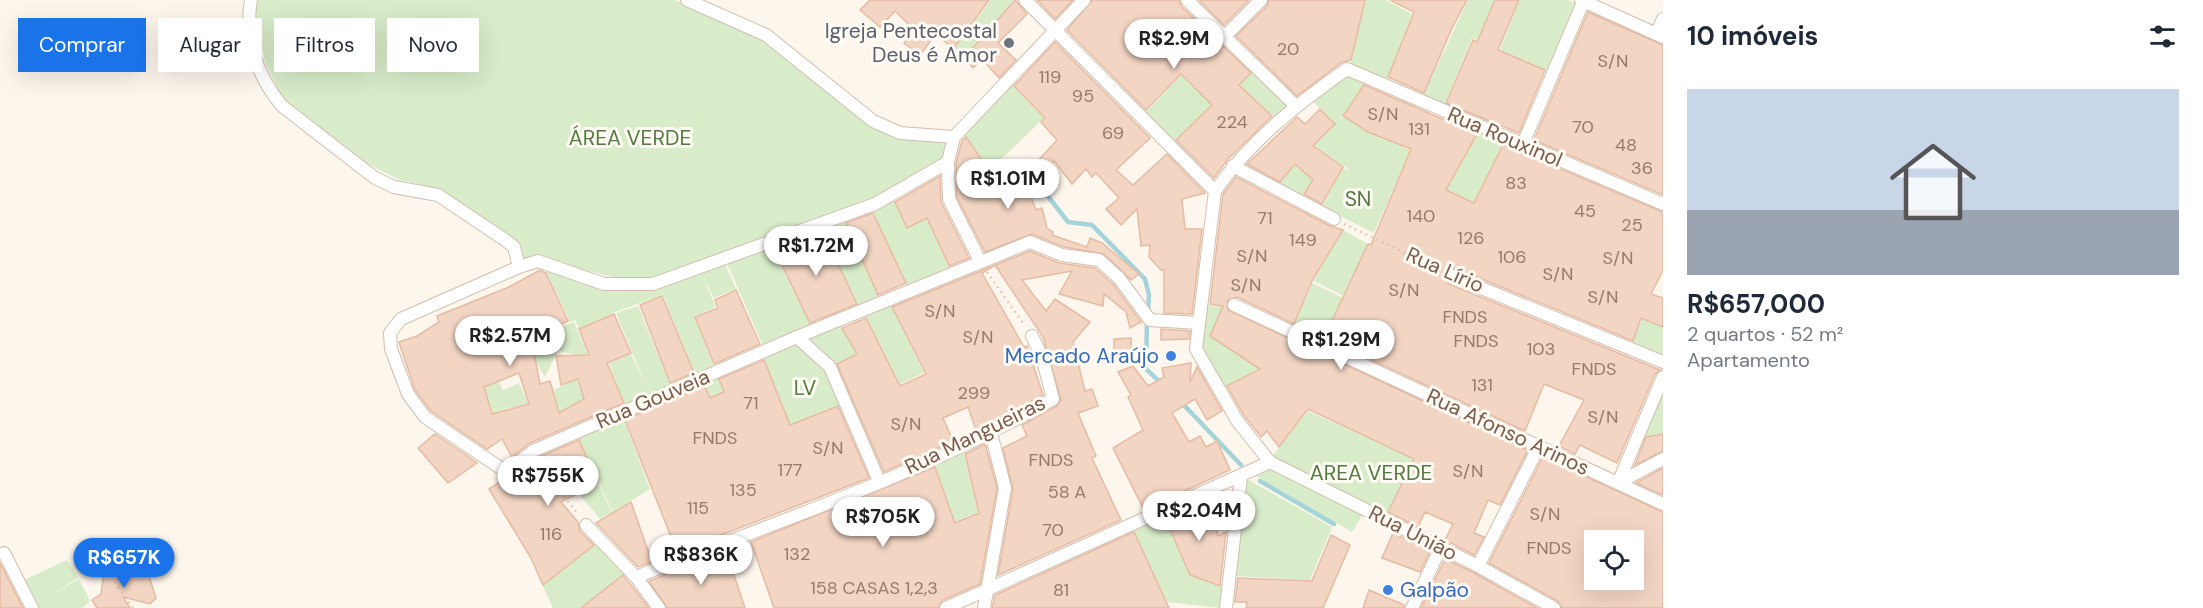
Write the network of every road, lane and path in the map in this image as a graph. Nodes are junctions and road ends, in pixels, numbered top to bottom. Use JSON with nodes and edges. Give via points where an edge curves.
{"nodes":[{"id":1,"x":251,"y":0,"type":"edge"},
{"id":2,"x":687,"y":0,"type":"edge"},
{"id":3,"x":1025,"y":0,"type":"edge"},
{"id":4,"x":1084,"y":0,"type":"edge"},
{"id":5,"x":1188,"y":0,"type":"edge"},
{"id":6,"x":1261,"y":0,"type":"edge"},
{"id":7,"x":1583,"y":0,"type":"edge"},
{"id":8,"x":1663,"y":19,"type":"edge"},
{"id":9,"x":1056,"y":30,"type":"junction"},
{"id":10,"x":1225,"y":36,"type":"junction"},
{"id":11,"x":1660,"y":36,"type":"edge"},
{"id":12,"x":1295,"y":105,"type":"junction"},
{"id":13,"x":954,"y":137,"type":"junction"},
{"id":14,"x":1523,"y":144,"type":"junction"},
{"id":15,"x":948,"y":162,"type":"junction"},
{"id":16,"x":1233,"y":166,"type":"junction"},
{"id":17,"x":1215,"y":191,"type":"junction"},
{"id":18,"x":1663,"y":204,"type":"edge"},
{"id":19,"x":1334,"y":219,"type":"joint"},
{"id":20,"x":980,"y":261,"type":"junction"},
{"id":21,"x":519,"y":267,"type":"junction"},
{"id":22,"x":1452,"y":276,"type":"joint"},
{"id":23,"x":1234,"y":305,"type":"dead end"},
{"id":24,"x":1199,"y":323,"type":"junction"},
{"id":25,"x":1032,"y":336,"type":"joint"},
{"id":26,"x":797,"y":337,"type":"junction"},
{"id":27,"x":1663,"y":362,"type":"edge"},
{"id":28,"x":1663,"y":377,"type":"edge"},
{"id":29,"x":991,"y":433,"type":"junction"},
{"id":30,"x":1538,"y":448,"type":"junction"},
{"id":31,"x":529,"y":454,"type":"junction"},
{"id":32,"x":1663,"y":459,"type":"edge"},
{"id":33,"x":1270,"y":462,"type":"junction"},
{"id":34,"x":1241,"y":477,"type":"junction"},
{"id":35,"x":879,"y":481,"type":"junction"},
{"id":36,"x":1618,"y":483,"type":"junction"},
{"id":37,"x":1663,"y":504,"type":"edge"},
{"id":38,"x":586,"y":525,"type":"joint"},
{"id":39,"x":1441,"y":547,"type":"junction"},
{"id":40,"x":4,"y":554,"type":"dead end"},
{"id":41,"x":1478,"y":566,"type":"junction"},
{"id":42,"x":636,"y":577,"type":"junction"},
{"id":43,"x":116,"y":582,"type":"dead end"},
{"id":44,"x":989,"y":589,"type":"junction"},
{"id":45,"x":32,"y":608,"type":"edge"},
{"id":46,"x":133,"y":608,"type":"edge"},
{"id":47,"x":659,"y":608,"type":"edge"},
{"id":48,"x":946,"y":608,"type":"edge"},
{"id":49,"x":984,"y":608,"type":"edge"},
{"id":50,"x":1226,"y":608,"type":"edge"},
{"id":51,"x":1412,"y":608,"type":"edge"},
{"id":52,"x":1554,"y":608,"type":"edge"}],
"edges":[{"from":1,"to":21,"type":"street","via":[[250,46],[271,93],[282,106],[375,178],[394,187],[438,195],[505,240],[514,247]]},
{"from":2,"to":13,"type":"street","via":[[766,35],[889,130]]},
{"from":3,"to":9,"type":"street"},
{"from":4,"to":9,"type":"street"},
{"from":5,"to":10,"type":"street"},
{"from":6,"to":10,"type":"street"},
{"from":7,"to":11,"type":"street"},
{"from":7,"to":14,"type":"street"},
{"from":8,"to":11,"type":"street"},
{"from":9,"to":13,"type":"street"},
{"from":9,"to":17,"type":"street"},
{"from":10,"to":12,"type":"street"},
{"from":12,"to":14,"type":"street","name":"Rua Rouxinol","via":[[1347,69]]},
{"from":12,"to":16,"type":"street"},
{"from":13,"to":15,"type":"street"},
{"from":14,"to":18,"type":"street","name":"Rua Rouxinol"},
{"from":15,"to":20,"type":"street","via":[[949,199]]},
{"from":15,"to":21,"type":"street","name":"Rua Gouveia","via":[[875,204],[652,284],[604,284],[538,261]]},
{"from":16,"to":17,"type":"street"},
{"from":16,"to":19,"type":"street"},
{"from":17,"to":24,"type":"street"},
{"from":19,"to":22,"type":"path","name":"Rua Lírio"},
{"from":20,"to":24,"type":"street","name":"Rua Gouveia","via":[[1030,242],[1062,255],[1099,260],[1119,278],[1150,320]]},
{"from":20,"to":25,"type":"path"},
{"from":20,"to":26,"type":"street","name":"Rua Gouveia"},
{"from":21,"to":31,"type":"street","name":"Rua Gouveia","via":[[401,319],[390,333],[390,349],[408,394],[425,417],[502,469],[512,467]]},
{"from":22,"to":27,"type":"street","name":"Rua Lírio"},
{"from":23,"to":30,"type":"street","name":"Rua Afonso Arinos"},
{"from":24,"to":33,"type":"street","via":[[1196,350],[1238,422]]},
{"from":25,"to":29,"type":"street","name":"Rua Mangueiras","via":[[1053,399]]},
{"from":26,"to":31,"type":"street","name":"Rua Gouveia"},
{"from":26,"to":35,"type":"street","via":[[830,367]]},
{"from":28,"to":36,"type":"street"},
{"from":29,"to":35,"type":"street","name":"Rua Mangueiras"},
{"from":29,"to":44,"type":"street","via":[[1005,488]]},
{"from":30,"to":36,"type":"street","name":"Rua Afonso Arinos"},
{"from":30,"to":41,"type":"street"},
{"from":31,"to":38,"type":"path"},
{"from":32,"to":36,"type":"street"},
{"from":33,"to":34,"type":"street"},
{"from":33,"to":39,"type":"street","name":"Rua União"},
{"from":34,"to":44,"type":"street"},
{"from":34,"to":50,"type":"street"},
{"from":35,"to":42,"type":"street","name":"Rua Mangueiras"},
{"from":36,"to":37,"type":"street","name":"Rua Afonso Arinos"},
{"from":38,"to":42,"type":"street"},
{"from":39,"to":41,"type":"street","name":"Rua União"},
{"from":39,"to":51,"type":"street"},
{"from":40,"to":45,"type":"street"},
{"from":41,"to":52,"type":"street","name":"Rua União"},
{"from":42,"to":47,"type":"street"},
{"from":43,"to":46,"type":"path"},
{"from":44,"to":48,"type":"street"},
{"from":44,"to":49,"type":"street"}]}
